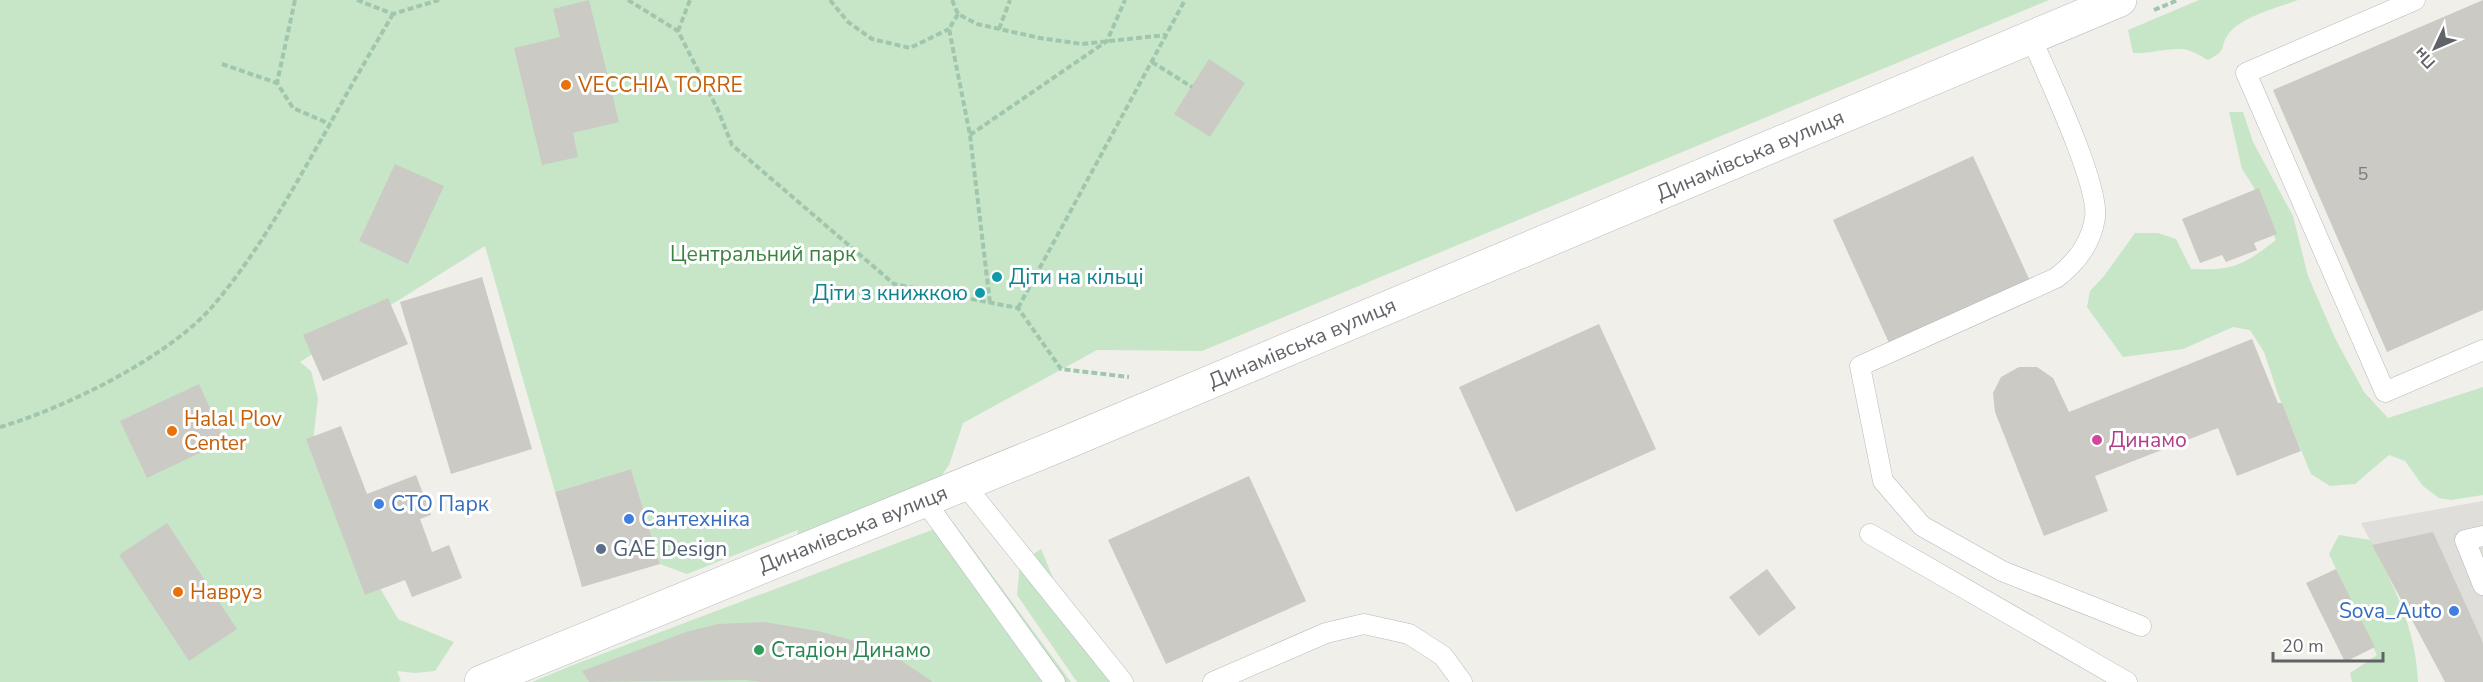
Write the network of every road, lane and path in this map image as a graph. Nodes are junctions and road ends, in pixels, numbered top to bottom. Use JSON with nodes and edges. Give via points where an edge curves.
{"nodes":[{"id":1,"x":295,"y":0,"type":"edge"},
{"id":2,"x":357,"y":0,"type":"edge"},
{"id":3,"x":439,"y":0,"type":"edge"},
{"id":4,"x":628,"y":0,"type":"edge"},
{"id":5,"x":690,"y":0,"type":"edge"},
{"id":6,"x":830,"y":0,"type":"edge"},
{"id":7,"x":952,"y":0,"type":"edge"},
{"id":8,"x":1010,"y":0,"type":"edge"},
{"id":9,"x":1125,"y":0,"type":"edge"},
{"id":10,"x":1185,"y":0,"type":"edge"},
{"id":11,"x":2120,"y":0,"type":"edge"},
{"id":12,"x":2415,"y":0,"type":"edge"},
{"id":13,"x":393,"y":14,"type":"junction"},
{"id":14,"x":958,"y":14,"type":"junction"},
{"id":15,"x":949,"y":29,"type":"junction"},
{"id":16,"x":999,"y":29,"type":"junction"},
{"id":17,"x":678,"y":31,"type":"junction"},
{"id":18,"x":1167,"y":34,"type":"junction"},
{"id":19,"x":2031,"y":37,"type":"junction"},
{"id":20,"x":1107,"y":41,"type":"junction"},
{"id":21,"x":1152,"y":62,"type":"junction"},
{"id":22,"x":222,"y":63,"type":"dead end"},
{"id":23,"x":277,"y":83,"type":"junction"},
{"id":24,"x":1192,"y":87,"type":"dead end"},
{"id":25,"x":330,"y":124,"type":"junction"},
{"id":26,"x":970,"y":135,"type":"junction"},
{"id":27,"x":990,"y":303,"type":"junction"},
{"id":28,"x":1018,"y":309,"type":"junction"},
{"id":29,"x":2483,"y":350,"type":"edge"},
{"id":30,"x":1139,"y":378,"type":"dead end"},
{"id":31,"x":0,"y":427,"type":"edge"},
{"id":32,"x":964,"y":484,"type":"junction"},
{"id":33,"x":924,"y":500,"type":"junction"},
{"id":34,"x":1870,"y":534,"type":"dead end"},
{"id":35,"x":2483,"y":536,"type":"edge"},
{"id":36,"x":2483,"y":585,"type":"edge"},
{"id":37,"x":2141,"y":626,"type":"dead end"},
{"id":38,"x":482,"y":682,"type":"edge"},
{"id":39,"x":1055,"y":682,"type":"edge"},
{"id":40,"x":1123,"y":682,"type":"edge"},
{"id":41,"x":1213,"y":682,"type":"edge"},
{"id":42,"x":1462,"y":682,"type":"edge"},
{"id":43,"x":2127,"y":682,"type":"edge"}],
"edges":[{"from":1,"to":23,"type":"path"},
{"from":2,"to":13,"type":"path"},
{"from":3,"to":13,"type":"path"},
{"from":4,"to":17,"type":"path"},
{"from":5,"to":17,"type":"path"},
{"from":6,"to":15,"type":"path","via":[[848,22],[873,39],[910,48]]},
{"from":7,"to":14,"type":"path"},
{"from":8,"to":16,"type":"path"},
{"from":9,"to":20,"type":"path"},
{"from":10,"to":18,"type":"path"},
{"from":11,"to":19,"type":"street","name":"Динамівська вулиця"},
{"from":12,"to":29,"type":"lane","via":[[2246,73],[2385,392]]},
{"from":13,"to":25,"type":"path"},
{"from":14,"to":15,"type":"path"},
{"from":14,"to":16,"type":"path"},
{"from":15,"to":26,"type":"path"},
{"from":16,"to":20,"type":"path","via":[[1082,44]]},
{"from":17,"to":27,"type":"path","via":[[732,145],[894,284]]},
{"from":18,"to":20,"type":"path"},
{"from":18,"to":21,"type":"path"},
{"from":19,"to":32,"type":"street","name":"Динамівська вулиця"},
{"from":19,"to":37,"type":"lane","via":[[2089,178],[2095,217],[2081,254],[2056,278],[1860,366],[1883,481],[1922,526],[2002,571]]},
{"from":20,"to":26,"type":"path"},
{"from":21,"to":24,"type":"path"},
{"from":21,"to":28,"type":"path"},
{"from":22,"to":23,"type":"path"},
{"from":23,"to":25,"type":"path","via":[[293,108]]},
{"from":25,"to":31,"type":"path","via":[[297,184],[249,257],[211,308],[183,334],[101,384]]},
{"from":26,"to":27,"type":"path"},
{"from":27,"to":28,"type":"path"},
{"from":28,"to":30,"type":"path","via":[[1061,369]]},
{"from":32,"to":33,"type":"street","name":"Динамівська вулиця"},
{"from":32,"to":40,"type":"lane"},
{"from":33,"to":38,"type":"street","name":"Динамівська вулиця"},
{"from":33,"to":39,"type":"lane"},
{"from":34,"to":43,"type":"lane"},
{"from":35,"to":36,"type":"lane","via":[[2465,540]]},
{"from":41,"to":42,"type":"lane","via":[[1326,633],[1364,624],[1409,634],[1443,656]]}]}
